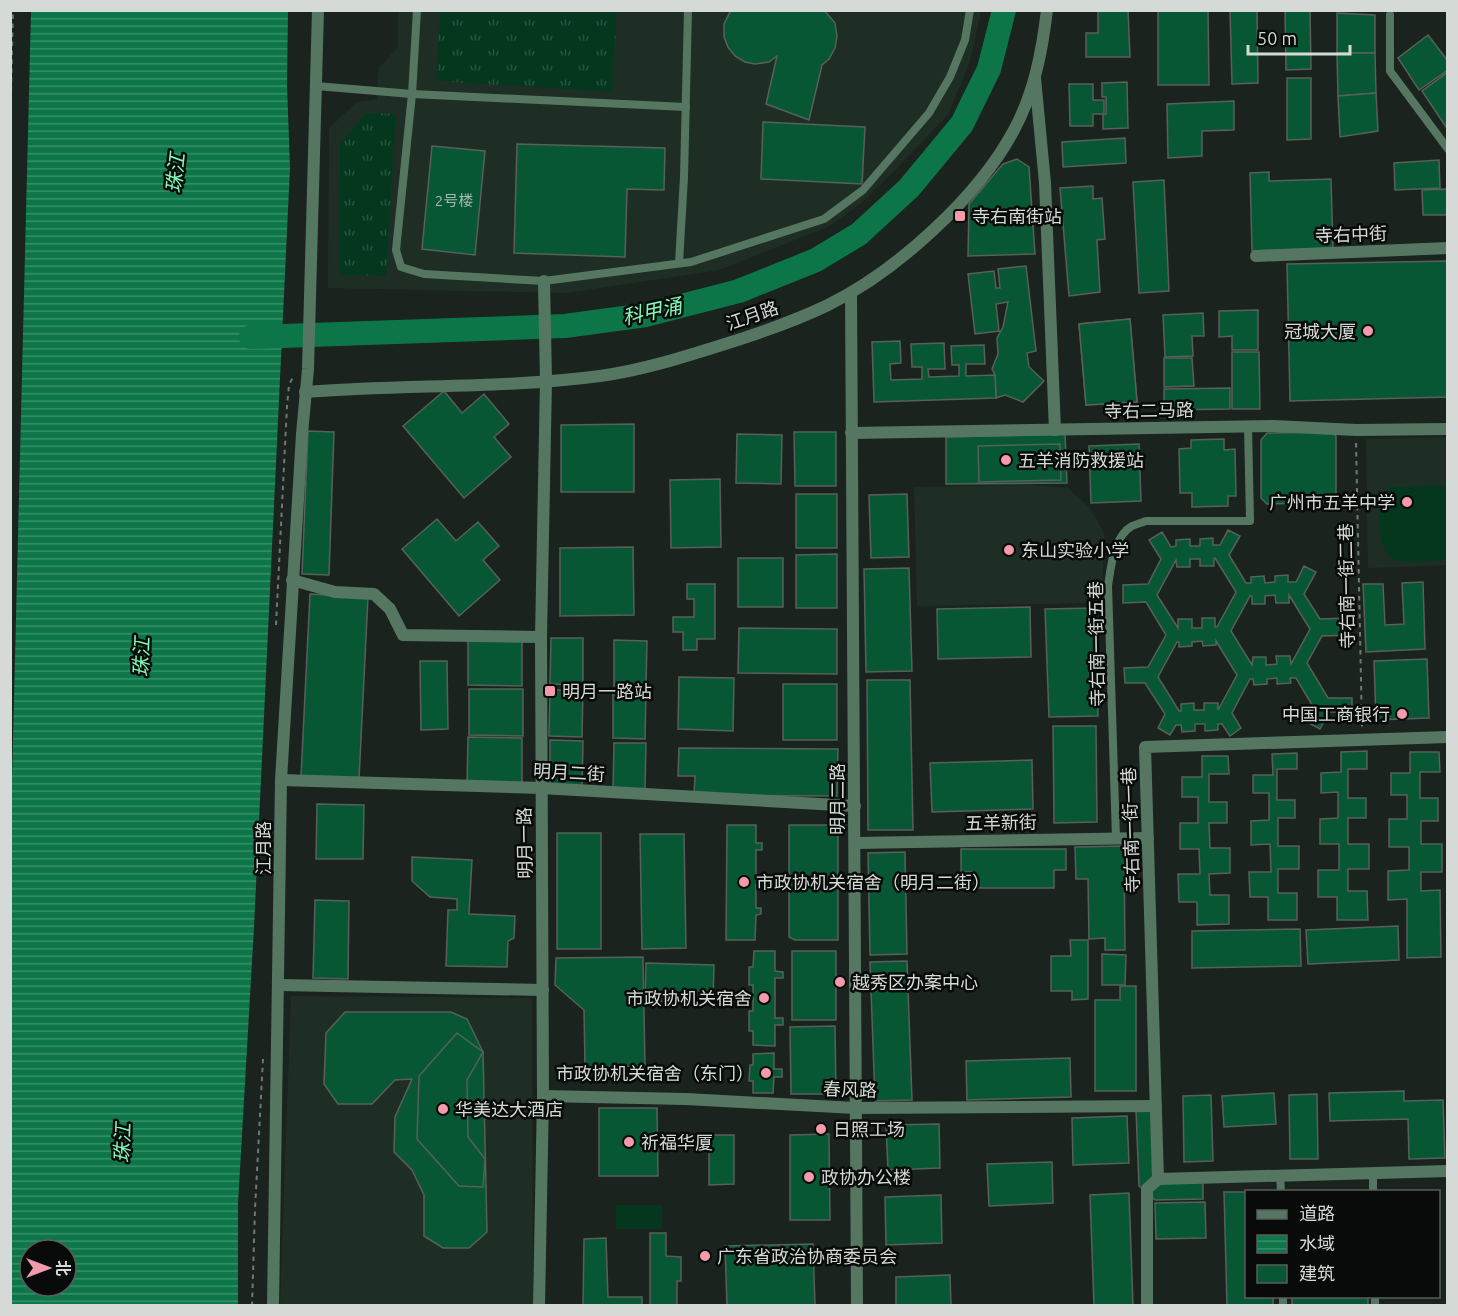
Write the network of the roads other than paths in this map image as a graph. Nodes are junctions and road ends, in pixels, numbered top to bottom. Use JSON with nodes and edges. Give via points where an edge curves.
{"nodes":[{"id":1,"x":318,"y":10,"type":"edge"},
{"id":2,"x":417,"y":10,"type":"edge"},
{"id":3,"x":688,"y":10,"type":"edge"},
{"id":4,"x":970,"y":10,"type":"edge"},
{"id":5,"x":1047,"y":10,"type":"edge"},
{"id":6,"x":1390,"y":15,"type":"dead end"},
{"id":7,"x":1035,"y":78,"type":"junction"},
{"id":8,"x":316,"y":86,"type":"junction"},
{"id":9,"x":412,"y":94,"type":"junction"},
{"id":10,"x":686,"y":107,"type":"junction"},
{"id":11,"x":1448,"y":149,"type":"edge"},
{"id":12,"x":1448,"y":248,"type":"edge"},
{"id":13,"x":1256,"y":256,"type":"dead end"},
{"id":14,"x":679,"y":262,"type":"junction"},
{"id":15,"x":544,"y":281,"type":"junction"},
{"id":16,"x":851,"y":293,"type":"junction"},
{"id":17,"x":546,"y":381,"type":"junction"},
{"id":18,"x":305,"y":392,"type":"junction"},
{"id":19,"x":1248,"y":426,"type":"junction"},
{"id":20,"x":1448,"y":429,"type":"edge"},
{"id":21,"x":1055,"y":430,"type":"junction"},
{"id":22,"x":851,"y":433,"type":"junction"},
{"id":23,"x":292,"y":580,"type":"junction"},
{"id":24,"x":542,"y":638,"type":"junction"},
{"id":25,"x":1448,"y":737,"type":"edge"},
{"id":26,"x":281,"y":780,"type":"junction"},
{"id":27,"x":541,"y":788,"type":"junction"},
{"id":28,"x":855,"y":807,"type":"junction"},
{"id":29,"x":1116,"y":838,"type":"junction"},
{"id":30,"x":1148,"y":838,"type":"junction"},
{"id":31,"x":855,"y":843,"type":"junction"},
{"id":32,"x":279,"y":985,"type":"junction"},
{"id":33,"x":543,"y":990,"type":"junction"},
{"id":34,"x":543,"y":1096,"type":"junction"},
{"id":35,"x":1156,"y":1106,"type":"junction"},
{"id":36,"x":855,"y":1108,"type":"junction"},
{"id":37,"x":1448,"y":1171,"type":"edge"},
{"id":38,"x":1372,"y":1173,"type":"junction"},
{"id":39,"x":1281,"y":1176,"type":"junction"},
{"id":40,"x":1158,"y":1179,"type":"junction"},
{"id":41,"x":1281,"y":1190,"type":"edge"},
{"id":42,"x":1373,"y":1190,"type":"edge"},
{"id":43,"x":273,"y":1305,"type":"edge"},
{"id":44,"x":539,"y":1305,"type":"edge"},
{"id":45,"x":857,"y":1305,"type":"edge"},
{"id":46,"x":1147,"y":1305,"type":"edge"}],
"edges":[{"from":1,"to":8,"type":"street","name":"江月路"},
{"from":2,"to":9,"type":"lane"},
{"from":3,"to":10,"type":"lane"},
{"from":4,"to":14,"type":"lane","via":[[965,40],[934,104],[863,190],[824,219],[691,262]]},
{"from":5,"to":7,"type":"street","name":"江月路"},
{"from":6,"to":11,"type":"lane","via":[[1390,71]]},
{"from":7,"to":16,"type":"street","name":"江月路","via":[[1014,130],[978,181],[920,242]]},
{"from":7,"to":21,"type":"street","via":[[1045,183]]},
{"from":8,"to":9,"type":"lane"},
{"from":8,"to":18,"type":"street","name":"江月路"},
{"from":9,"to":10,"type":"lane"},
{"from":9,"to":15,"type":"lane","via":[[396,250],[401,267],[424,274]]},
{"from":10,"to":14,"type":"lane"},
{"from":12,"to":13,"type":"street","name":"寺右中街"},
{"from":14,"to":15,"type":"lane"},
{"from":15,"to":17,"type":"street","name":"明月一路"},
{"from":16,"to":17,"type":"street","name":"江月路","via":[[801,317],[691,355],[621,372]]},
{"from":16,"to":22,"type":"street","name":"明月二路"},
{"from":17,"to":18,"type":"street","name":"江月路"},
{"from":17,"to":24,"type":"street","name":"明月一路"},
{"from":18,"to":23,"type":"street","name":"江月路"},
{"from":19,"to":20,"type":"street","name":"寺右二马路"},
{"from":19,"to":21,"type":"street","name":"寺右二马路"},
{"from":19,"to":29,"type":"lane","name":"寺右南一街五巷","via":[[1250,521],[1146,521],[1131,526],[1112,558],[1108,586]]},
{"from":21,"to":22,"type":"street","name":"寺右二马路"},
{"from":22,"to":28,"type":"street","name":"明月二路"},
{"from":23,"to":24,"type":"street","via":[[335,592],[374,594],[390,609],[403,635]]},
{"from":23,"to":26,"type":"street","name":"江月路"},
{"from":24,"to":27,"type":"street","name":"明月一路"},
{"from":25,"to":30,"type":"street","name":"寺右南一街一巷","via":[[1145,747]]},
{"from":26,"to":27,"type":"street","name":"明月二街"},
{"from":26,"to":32,"type":"street","name":"江月路"},
{"from":27,"to":28,"type":"street","name":"明月二街"},
{"from":27,"to":33,"type":"street","name":"明月一路"},
{"from":28,"to":31,"type":"street","name":"明月二路"},
{"from":29,"to":30,"type":"street","name":"五羊新街"},
{"from":29,"to":31,"type":"street","name":"五羊新街"},
{"from":30,"to":35,"type":"street","name":"寺右南一街一巷"},
{"from":31,"to":36,"type":"street","name":"明月二路"},
{"from":32,"to":33,"type":"street"},
{"from":32,"to":43,"type":"street","name":"江月路"},
{"from":33,"to":34,"type":"street","name":"明月一路"},
{"from":34,"to":36,"type":"street","name":"春风路"},
{"from":34,"to":44,"type":"street","name":"明月一路"},
{"from":35,"to":36,"type":"street","name":"春风路"},
{"from":35,"to":40,"type":"street","name":"寺右南一街一巷"},
{"from":36,"to":45,"type":"street","name":"明月二路"},
{"from":37,"to":38,"type":"street"},
{"from":38,"to":39,"type":"street"},
{"from":38,"to":42,"type":"lane"},
{"from":39,"to":40,"type":"street"},
{"from":39,"to":41,"type":"lane"},
{"from":40,"to":46,"type":"street","via":[[1147,1189]]}]}
